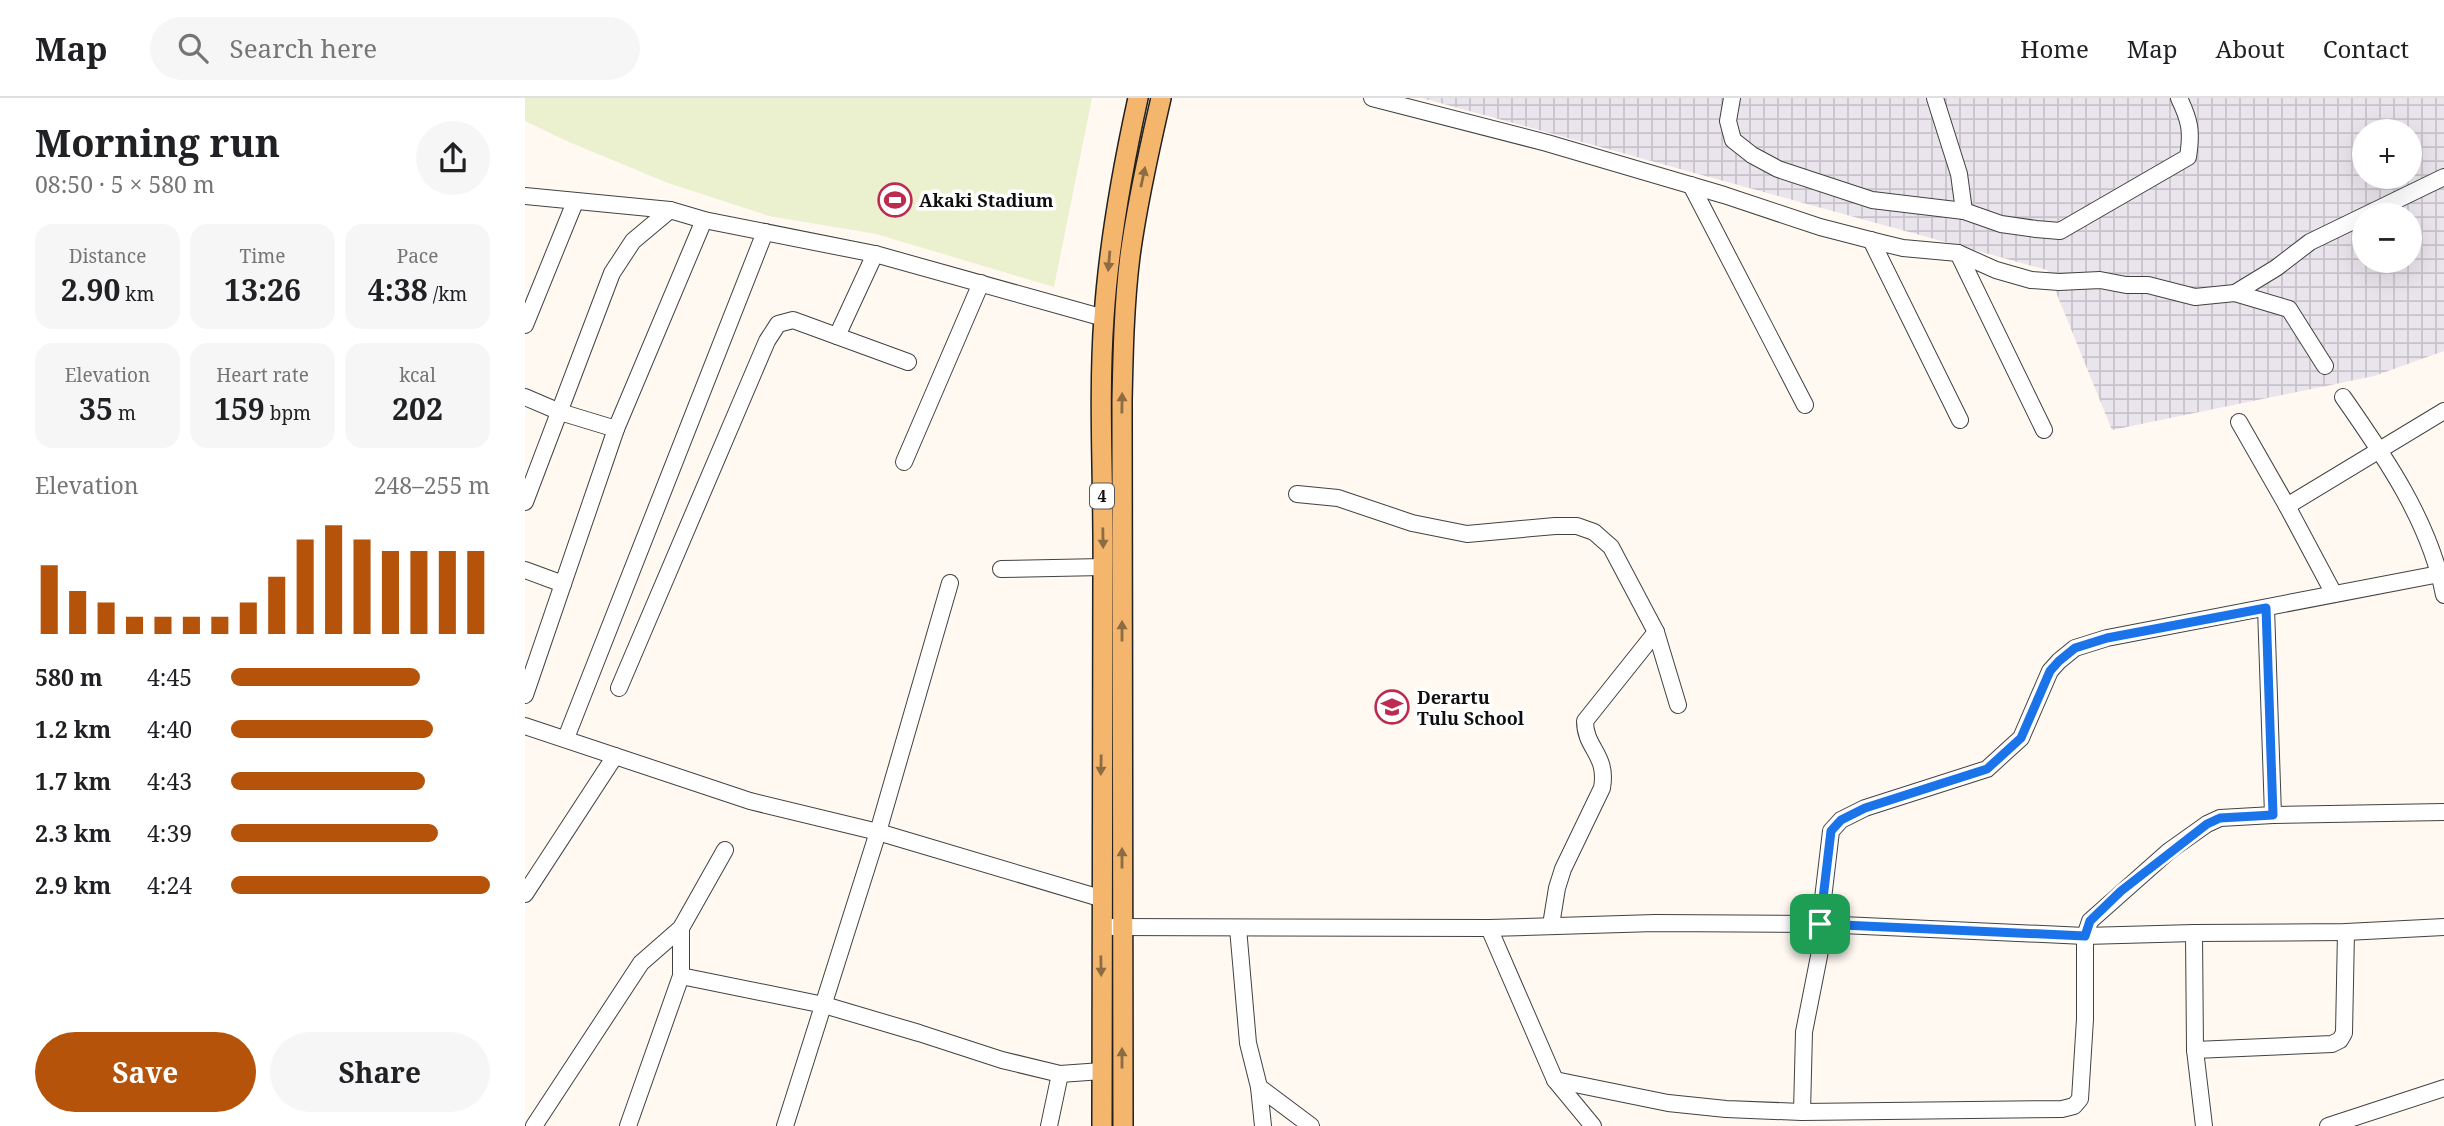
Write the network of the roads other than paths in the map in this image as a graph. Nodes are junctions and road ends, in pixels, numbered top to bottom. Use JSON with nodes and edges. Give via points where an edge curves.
{"nodes":[{"id":1,"x":1138,"y":98,"type":"edge"},
{"id":2,"x":1161,"y":98,"type":"edge"},
{"id":3,"x":1372,"y":98,"type":"edge"},
{"id":4,"x":1732,"y":98,"type":"edge"},
{"id":5,"x":2179,"y":98,"type":"edge"},
{"id":6,"x":1940,"y":100,"type":"edge"},
{"id":7,"x":2444,"y":177,"type":"edge"},
{"id":8,"x":1691,"y":185,"type":"junction"},
{"id":9,"x":525,"y":196,"type":"edge"},
{"id":10,"x":575,"y":202,"type":"junction"},
{"id":11,"x":670,"y":210,"type":"junction"},
{"id":12,"x":1964,"y":211,"type":"junction"},
{"id":13,"x":704,"y":220,"type":"junction"},
{"id":14,"x":765,"y":232,"type":"junction"},
{"id":15,"x":1871,"y":240,"type":"junction"},
{"id":16,"x":1958,"y":253,"type":"junction"},
{"id":17,"x":875,"y":254,"type":"junction"},
{"id":18,"x":981,"y":284,"type":"junction"},
{"id":19,"x":2235,"y":293,"type":"junction"},
{"id":20,"x":1104,"y":318,"type":"junction"},
{"id":21,"x":525,"y":325,"type":"edge"},
{"id":22,"x":837,"y":337,"type":"junction"},
{"id":23,"x":908,"y":362,"type":"dead end"},
{"id":24,"x":2325,"y":366,"type":"dead end"},
{"id":25,"x":525,"y":397,"type":"edge"},
{"id":26,"x":2343,"y":397,"type":"dead end"},
{"id":27,"x":1805,"y":405,"type":"dead end"},
{"id":28,"x":2444,"y":411,"type":"edge"},
{"id":29,"x":560,"y":412,"type":"junction"},
{"id":30,"x":1959,"y":420,"type":"dead end"},
{"id":31,"x":2239,"y":422,"type":"dead end"},
{"id":32,"x":616,"y":429,"type":"junction"},
{"id":33,"x":2044,"y":430,"type":"dead end"},
{"id":34,"x":2380,"y":450,"type":"junction"},
{"id":35,"x":904,"y":461,"type":"dead end"},
{"id":36,"x":1297,"y":494,"type":"dead end"},
{"id":37,"x":525,"y":502,"type":"edge"},
{"id":38,"x":2287,"y":506,"type":"junction"},
{"id":39,"x":1103,"y":567,"type":"junction"},
{"id":40,"x":1001,"y":569,"type":"dead end"},
{"id":41,"x":525,"y":570,"type":"edge"},
{"id":42,"x":2442,"y":573,"type":"edge"},
{"id":43,"x":950,"y":583,"type":"dead end"},
{"id":44,"x":563,"y":584,"type":"junction"},
{"id":45,"x":2334,"y":594,"type":"junction"},
{"id":46,"x":2444,"y":595,"type":"edge"},
{"id":47,"x":2266,"y":608,"type":"junction"},
{"id":48,"x":1656,"y":632,"type":"junction"},
{"id":49,"x":619,"y":688,"type":"dead end"},
{"id":50,"x":525,"y":695,"type":"edge"},
{"id":51,"x":1678,"y":705,"type":"dead end"},
{"id":52,"x":525,"y":726,"type":"edge"},
{"id":53,"x":566,"y":738,"type":"junction"},
{"id":54,"x":615,"y":756,"type":"junction"},
{"id":55,"x":2444,"y":812,"type":"edge"},
{"id":56,"x":2273,"y":815,"type":"junction"},
{"id":57,"x":878,"y":832,"type":"junction"},
{"id":58,"x":725,"y":850,"type":"dead end"},
{"id":59,"x":525,"y":894,"type":"edge"},
{"id":60,"x":1100,"y":898,"type":"junction"},
{"id":61,"x":1820,"y":924,"type":"junction"},
{"id":62,"x":1551,"y":925,"type":"junction"},
{"id":63,"x":1122,"y":926,"type":"junction"},
{"id":64,"x":2444,"y":927,"type":"edge"},
{"id":65,"x":681,"y":928,"type":"junction"},
{"id":66,"x":1101,"y":928,"type":"junction"},
{"id":67,"x":1238,"y":928,"type":"junction"},
{"id":68,"x":1489,"y":929,"type":"junction"},
{"id":69,"x":2346,"y":932,"type":"junction"},
{"id":70,"x":2194,"y":933,"type":"junction"},
{"id":71,"x":2085,"y":936,"type":"junction"},
{"id":72,"x":681,"y":976,"type":"junction"},
{"id":73,"x":824,"y":1005,"type":"junction"},
{"id":74,"x":2195,"y":1050,"type":"junction"},
{"id":75,"x":1102,"y":1071,"type":"junction"},
{"id":76,"x":1060,"y":1074,"type":"junction"},
{"id":77,"x":1555,"y":1080,"type":"junction"},
{"id":78,"x":1259,"y":1087,"type":"junction"},
{"id":79,"x":2444,"y":1088,"type":"edge"},
{"id":80,"x":1802,"y":1112,"type":"junction"},
{"id":81,"x":534,"y":1126,"type":"edge"},
{"id":82,"x":628,"y":1126,"type":"edge"},
{"id":83,"x":785,"y":1126,"type":"edge"},
{"id":84,"x":1049,"y":1126,"type":"edge"},
{"id":85,"x":1102,"y":1126,"type":"edge"},
{"id":86,"x":1123,"y":1126,"type":"edge"},
{"id":87,"x":1263,"y":1126,"type":"edge"},
{"id":88,"x":1311,"y":1126,"type":"edge"},
{"id":89,"x":1593,"y":1126,"type":"edge"},
{"id":90,"x":2204,"y":1126,"type":"edge"},
{"id":91,"x":2328,"y":1126,"type":"edge"}],
"edges":[{"from":1,"to":20,"type":"main road","number":"4","one_way":true,"via":[[1119,189]]},
{"from":63,"to":2,"type":"main road","one_way":true,"via":[[1124,323],[1140,191]]},
{"from":3,"to":8,"type":"street"},
{"from":4,"to":12,"type":"street","via":[[1728,121],[1733,140],[1778,169],[1872,200]]},
{"from":5,"to":12,"type":"street","via":[[2190,121],[2188,157],[2060,231],[2001,224]]},
{"from":6,"to":12,"type":"street"},
{"from":7,"to":19,"type":"street","via":[[2310,242]]},
{"from":8,"to":15,"type":"street"},
{"from":8,"to":27,"type":"street"},
{"from":9,"to":10,"type":"street"},
{"from":10,"to":11,"type":"street"},
{"from":10,"to":21,"type":"street"},
{"from":11,"to":13,"type":"street"},
{"from":11,"to":29,"type":"street","via":[[633,242],[612,273]]},
{"from":13,"to":14,"type":"street"},
{"from":13,"to":32,"type":"street"},
{"from":14,"to":17,"type":"street"},
{"from":14,"to":53,"type":"street"},
{"from":15,"to":16,"type":"street"},
{"from":15,"to":30,"type":"street"},
{"from":16,"to":19,"type":"street","via":[[2031,279],[2148,285],[2195,297]]},
{"from":16,"to":33,"type":"street"},
{"from":17,"to":18,"type":"street"},
{"from":17,"to":22,"type":"street"},
{"from":18,"to":20,"type":"street"},
{"from":18,"to":35,"type":"street"},
{"from":19,"to":24,"type":"street","via":[[2289,309]]},
{"from":20,"to":39,"type":"main road","number":"4","one_way":true},
{"from":22,"to":23,"type":"street"},
{"from":22,"to":49,"type":"street","via":[[793,320],[778,324],[767,341]]},
{"from":25,"to":29,"type":"street"},
{"from":26,"to":34,"type":"street"},
{"from":28,"to":34,"type":"street"},
{"from":29,"to":32,"type":"street"},
{"from":29,"to":37,"type":"street"},
{"from":31,"to":38,"type":"street"},
{"from":32,"to":44,"type":"street"},
{"from":34,"to":38,"type":"street"},
{"from":34,"to":42,"type":"street"},
{"from":36,"to":48,"type":"street","via":[[1338,498],[1412,523],[1467,534],[1555,526],[1594,532],[1611,547]]},
{"from":38,"to":45,"type":"street"},
{"from":39,"to":40,"type":"street"},
{"from":39,"to":60,"type":"main road","number":"4","one_way":true},
{"from":41,"to":44,"type":"street"},
{"from":42,"to":45,"type":"street"},
{"from":42,"to":46,"type":"street"},
{"from":43,"to":57,"type":"street"},
{"from":44,"to":50,"type":"street"},
{"from":45,"to":47,"type":"street"},
{"from":47,"to":56,"type":"street"},
{"from":47,"to":61,"type":"street","via":[[2075,648],[2050,671],[2021,738],[1987,769],[1865,808],[1834,825]]},
{"from":48,"to":51,"type":"street"},
{"from":48,"to":62,"type":"street","via":[[1585,721],[1585,731],[1603,765],[1602,788],[1563,869]]},
{"from":52,"to":53,"type":"street"},
{"from":53,"to":54,"type":"street"},
{"from":54,"to":57,"type":"street","via":[[750,802]]},
{"from":54,"to":59,"type":"street"},
{"from":55,"to":56,"type":"street"},
{"from":56,"to":71,"type":"street","via":[[2220,818],[2207,824],[2121,891],[2090,921]]},
{"from":57,"to":60,"type":"street"},
{"from":57,"to":73,"type":"street"},
{"from":58,"to":65,"type":"street"},
{"from":60,"to":66,"type":"main road","number":"4"},
{"from":61,"to":62,"type":"street"},
{"from":61,"to":71,"type":"street"},
{"from":61,"to":80,"type":"street","via":[[1820,958],[1804,1032]]},
{"from":62,"to":68,"type":"street"},
{"from":63,"to":66,"type":"street"},
{"from":63,"to":67,"type":"street"},
{"from":86,"to":63,"type":"main road","one_way":true},
{"from":64,"to":69,"type":"street"},
{"from":65,"to":72,"type":"street"},
{"from":65,"to":81,"type":"street","via":[[641,963]]},
{"from":66,"to":75,"type":"main road","number":"4","one_way":true},
{"from":67,"to":68,"type":"street"},
{"from":67,"to":78,"type":"street","via":[[1248,1043]]},
{"from":68,"to":77,"type":"street"},
{"from":69,"to":70,"type":"street"},
{"from":69,"to":74,"type":"street","via":[[2344,1033],[2340,1040]]},
{"from":70,"to":71,"type":"street"},
{"from":70,"to":74,"type":"street"},
{"from":71,"to":80,"type":"street","via":[[2081,1086],[2074,1106]]},
{"from":72,"to":73,"type":"street"},
{"from":72,"to":82,"type":"street"},
{"from":73,"to":76,"type":"street"},
{"from":73,"to":83,"type":"street"},
{"from":74,"to":90,"type":"street"},
{"from":75,"to":76,"type":"street"},
{"from":75,"to":85,"type":"main road","number":"4"},
{"from":76,"to":84,"type":"street"},
{"from":77,"to":80,"type":"street","via":[[1668,1103]]},
{"from":77,"to":89,"type":"street"},
{"from":78,"to":87,"type":"street"},
{"from":78,"to":88,"type":"street"},
{"from":79,"to":91,"type":"street"}]}
